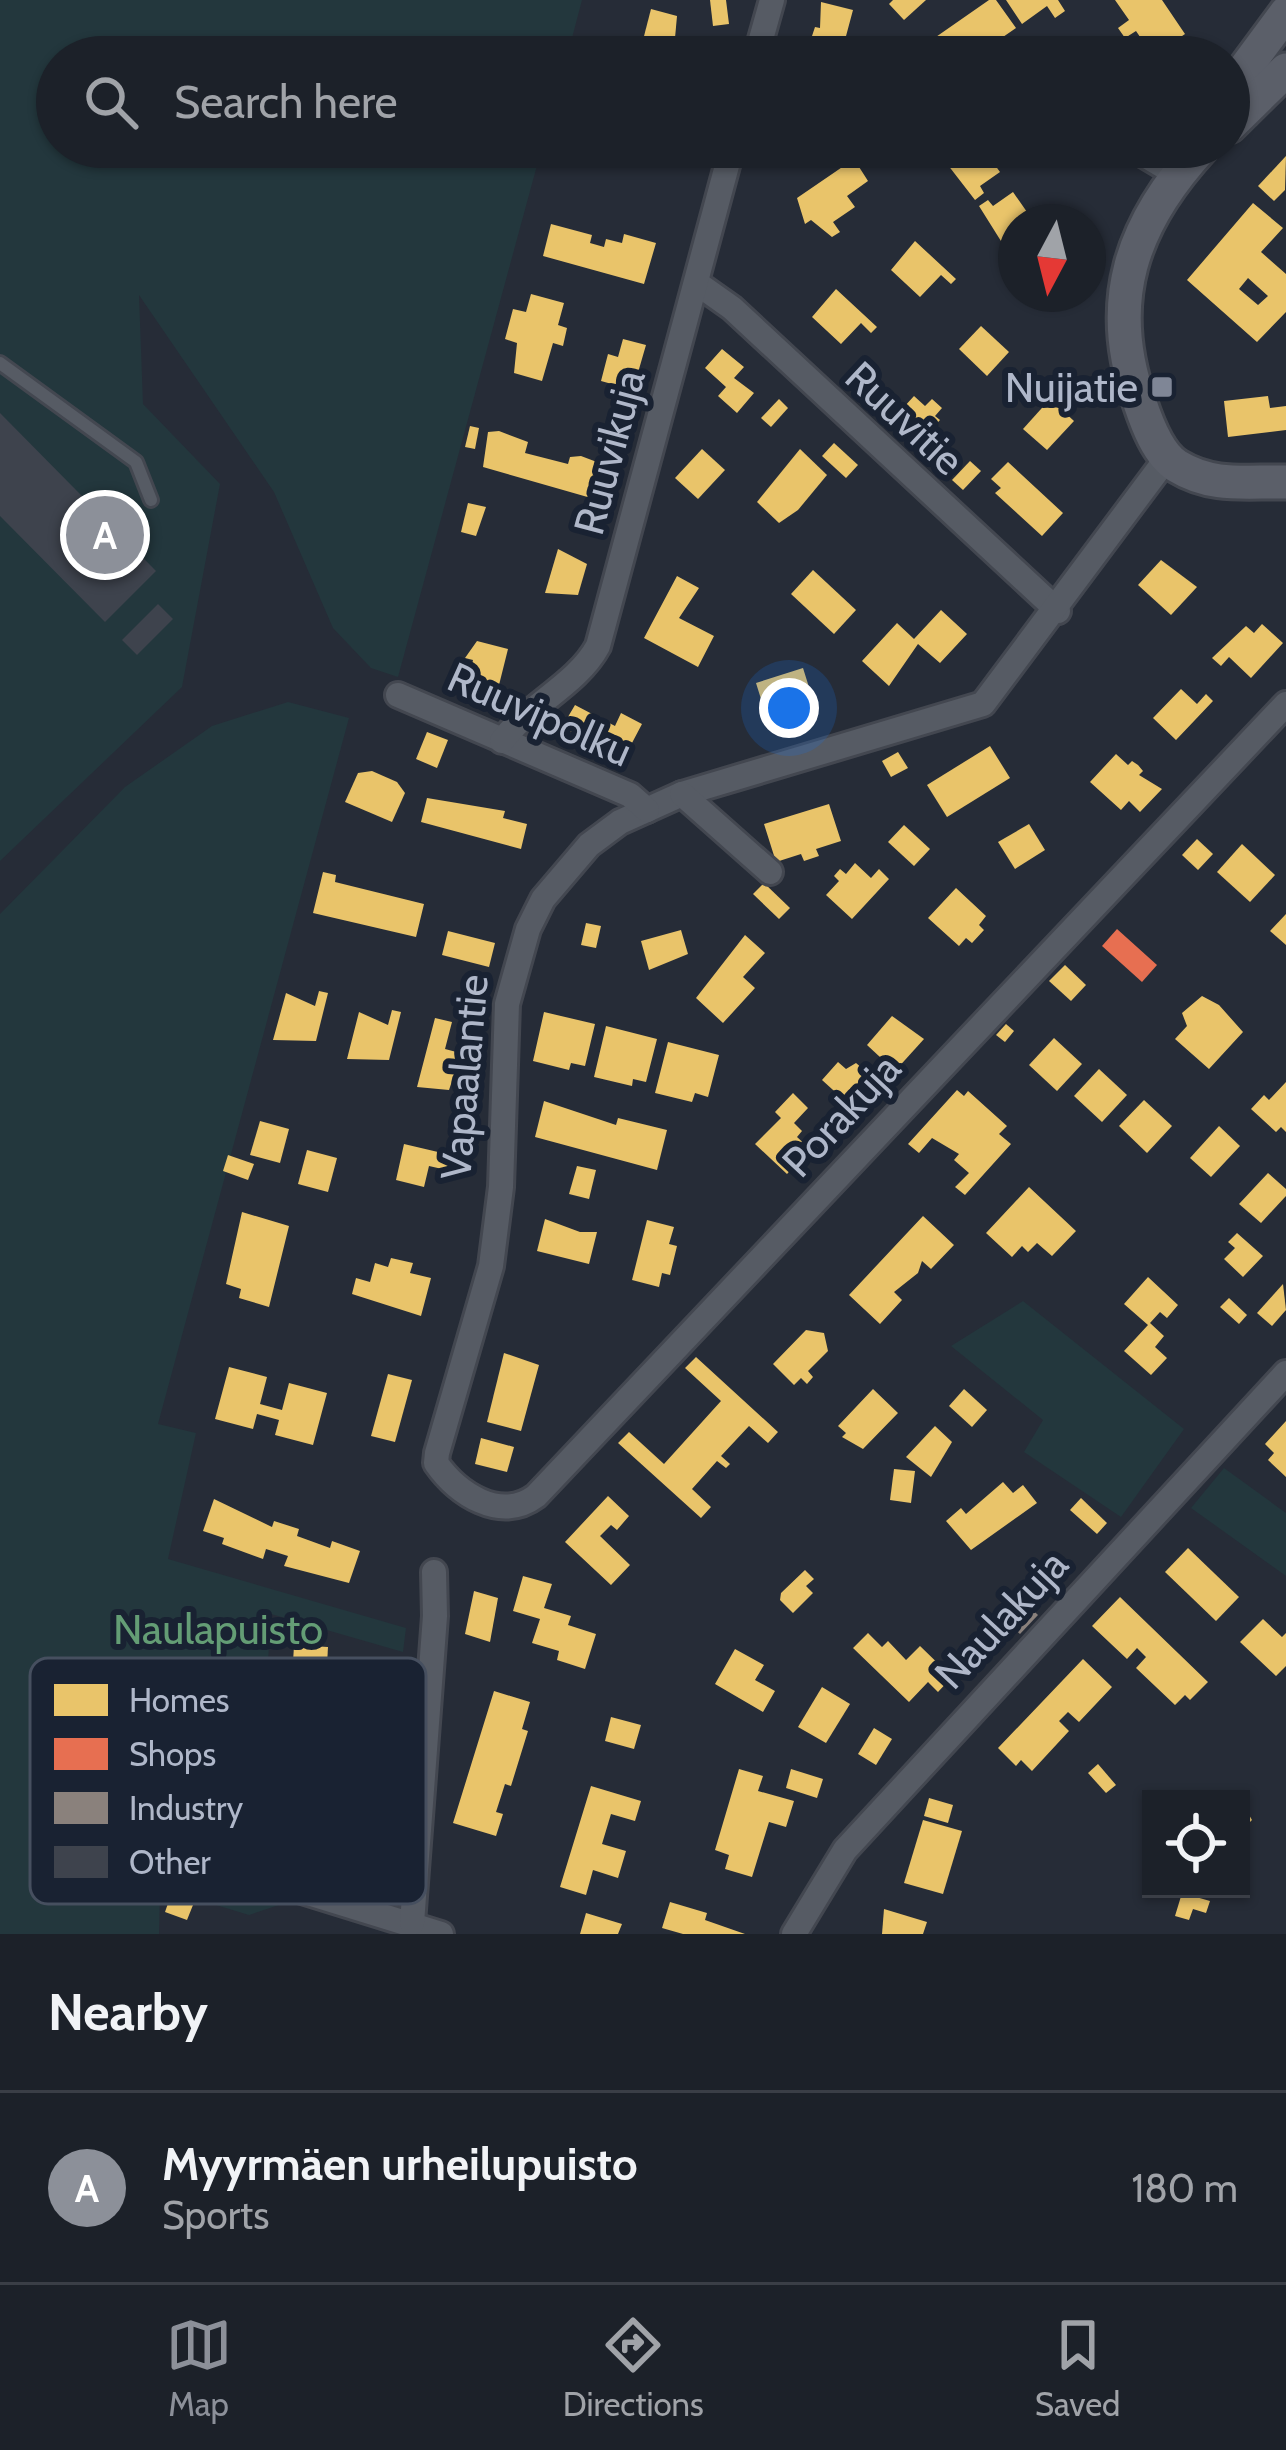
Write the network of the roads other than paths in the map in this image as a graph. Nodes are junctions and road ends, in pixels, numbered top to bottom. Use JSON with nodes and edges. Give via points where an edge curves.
{"nodes":[{"id":1,"x":772,"y":0,"type":"edge"},
{"id":2,"x":1278,"y":13,"type":"edge"},
{"id":3,"x":762,"y":36,"type":"edge"},
{"id":4,"x":1250,"y":57,"type":"edge"},
{"id":5,"x":1286,"y":70,"type":"edge"},
{"id":6,"x":1250,"y":105,"type":"edge"},
{"id":7,"x":727,"y":168,"type":"edge"},
{"id":8,"x":1166,"y":168,"type":"edge"},
{"id":9,"x":1184,"y":168,"type":"edge"},
{"id":10,"x":1178,"y":175,"type":"junction"},
{"id":11,"x":698,"y":284,"type":"junction"},
{"id":12,"x":0,"y":363,"type":"edge"},
{"id":13,"x":1167,"y":458,"type":"junction"},
{"id":14,"x":1286,"y":482,"type":"edge"},
{"id":15,"x":151,"y":500,"type":"dead end"},
{"id":16,"x":1058,"y":611,"type":"junction"},
{"id":17,"x":398,"y":695,"type":"dead end"},
{"id":18,"x":1286,"y":704,"type":"edge"},
{"id":19,"x":502,"y":741,"type":"junction"},
{"id":20,"x":682,"y":794,"type":"junction"},
{"id":21,"x":647,"y":810,"type":"junction"},
{"id":22,"x":770,"y":872,"type":"dead end"},
{"id":23,"x":1286,"y":1373,"type":"edge"},
{"id":24,"x":436,"y":1463,"type":"joint"},
{"id":25,"x":434,"y":1572,"type":"dead end"},
{"id":26,"x":426,"y":1736,"type":"edge"},
{"id":27,"x":347,"y":1904,"type":"edge"},
{"id":28,"x":413,"y":1904,"type":"edge"},
{"id":29,"x":412,"y":1923,"type":"junction"},
{"id":30,"x":441,"y":1934,"type":"edge"},
{"id":31,"x":794,"y":1934,"type":"edge"}],
"edges":[{"from":1,"to":3,"type":"street"},
{"from":2,"to":4,"type":"street"},
{"from":5,"to":6,"type":"street"},
{"from":7,"to":11,"type":"street","name":"Ruuvikuja"},
{"from":8,"to":10,"type":"street"},
{"from":9,"to":10,"type":"street"},
{"from":10,"to":13,"type":"street","via":[[1146,219],[1123,308],[1135,391]]},
{"from":11,"to":16,"type":"street","name":"Ruuvitie"},
{"from":11,"to":19,"type":"street","name":"Ruuvikuja","via":[[598,646]]},
{"from":12,"to":15,"type":"lane","via":[[136,462]]},
{"from":13,"to":14,"type":"street","via":[[1218,482]]},
{"from":13,"to":16,"type":"street","name":"Vapaalantie"},
{"from":16,"to":20,"type":"street","name":"Vapaalantie","via":[[983,704]]},
{"from":17,"to":19,"type":"street","name":"Ruuvipolku"},
{"from":18,"to":24,"type":"street","name":"Porakuja","via":[[536,1496],[517,1505],[478,1500],[454,1487]]},
{"from":19,"to":21,"type":"street","name":"Ruuvipolku","via":[[630,795]]},
{"from":20,"to":21,"type":"street","name":"Vapaalantie"},
{"from":20,"to":22,"type":"street"},
{"from":21,"to":24,"type":"street","name":"Vapaalantie","via":[[589,845],[562,874],[514,970],[491,1266]]},
{"from":23,"to":31,"type":"street","name":"Naulakuja","via":[[845,1850]]},
{"from":25,"to":26,"type":"street"},
{"from":27,"to":29,"type":"street"},
{"from":28,"to":29,"type":"street"},
{"from":29,"to":30,"type":"street"}]}
